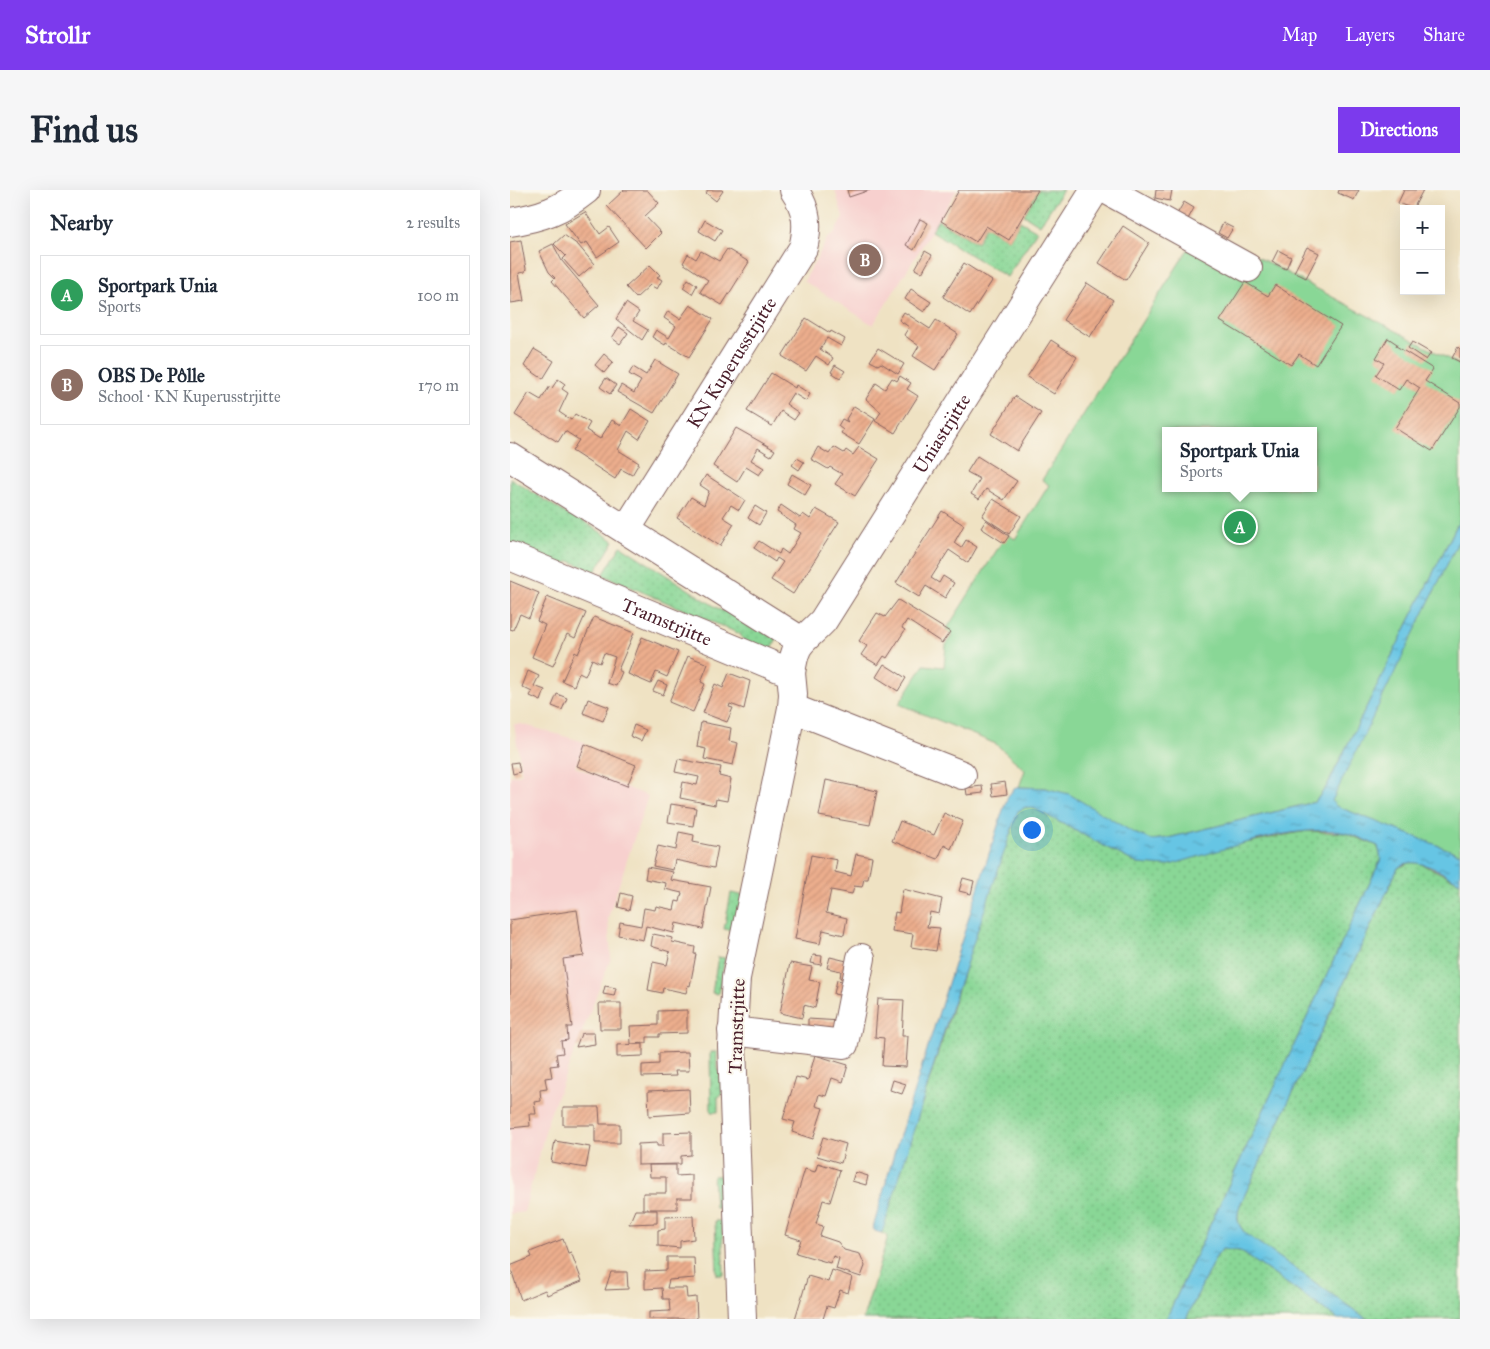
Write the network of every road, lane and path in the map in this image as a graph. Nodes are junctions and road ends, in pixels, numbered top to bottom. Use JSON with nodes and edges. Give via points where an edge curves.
{"nodes":[{"id":1,"x":586,"y":190,"type":"edge"},
{"id":2,"x":794,"y":190,"type":"edge"},
{"id":3,"x":1095,"y":190,"type":"edge"},
{"id":4,"x":1107,"y":190,"type":"edge"},
{"id":5,"x":510,"y":222,"type":"edge"},
{"id":6,"x":1248,"y":268,"type":"dead end"},
{"id":7,"x":510,"y":457,"type":"edge"},
{"id":8,"x":626,"y":530,"type":"junction"},
{"id":9,"x":510,"y":556,"type":"edge"},
{"id":10,"x":800,"y":640,"type":"junction"},
{"id":11,"x":791,"y":673,"type":"junction"},
{"id":12,"x":792,"y":708,"type":"junction"},
{"id":13,"x":962,"y":775,"type":"dead end"},
{"id":14,"x":861,"y":958,"type":"dead end"},
{"id":15,"x":732,"y":1031,"type":"junction"},
{"id":16,"x":742,"y":1319,"type":"edge"}],
"edges":[{"from":1,"to":5,"type":"street","via":[[550,213]]},
{"from":2,"to":8,"type":"street","name":"KN Kuperusstrjitte","via":[[803,202],[807,218],[803,248]]},
{"from":3,"to":10,"type":"street","name":"Uniastrjitte","via":[[823,622]]},
{"from":4,"to":6,"type":"street"},
{"from":7,"to":8,"type":"street"},
{"from":8,"to":10,"type":"street"},
{"from":9,"to":11,"type":"street","name":"Tramstrjitte"},
{"from":10,"to":11,"type":"street"},
{"from":11,"to":12,"type":"street","name":"Tramstrjitte"},
{"from":12,"to":13,"type":"street"},
{"from":12,"to":15,"type":"street","name":"Tramstrjitte","via":[[736,978]]},
{"from":14,"to":15,"type":"street","via":[[844,1044]]},
{"from":15,"to":16,"type":"street","name":"Tramstrjitte"}]}
